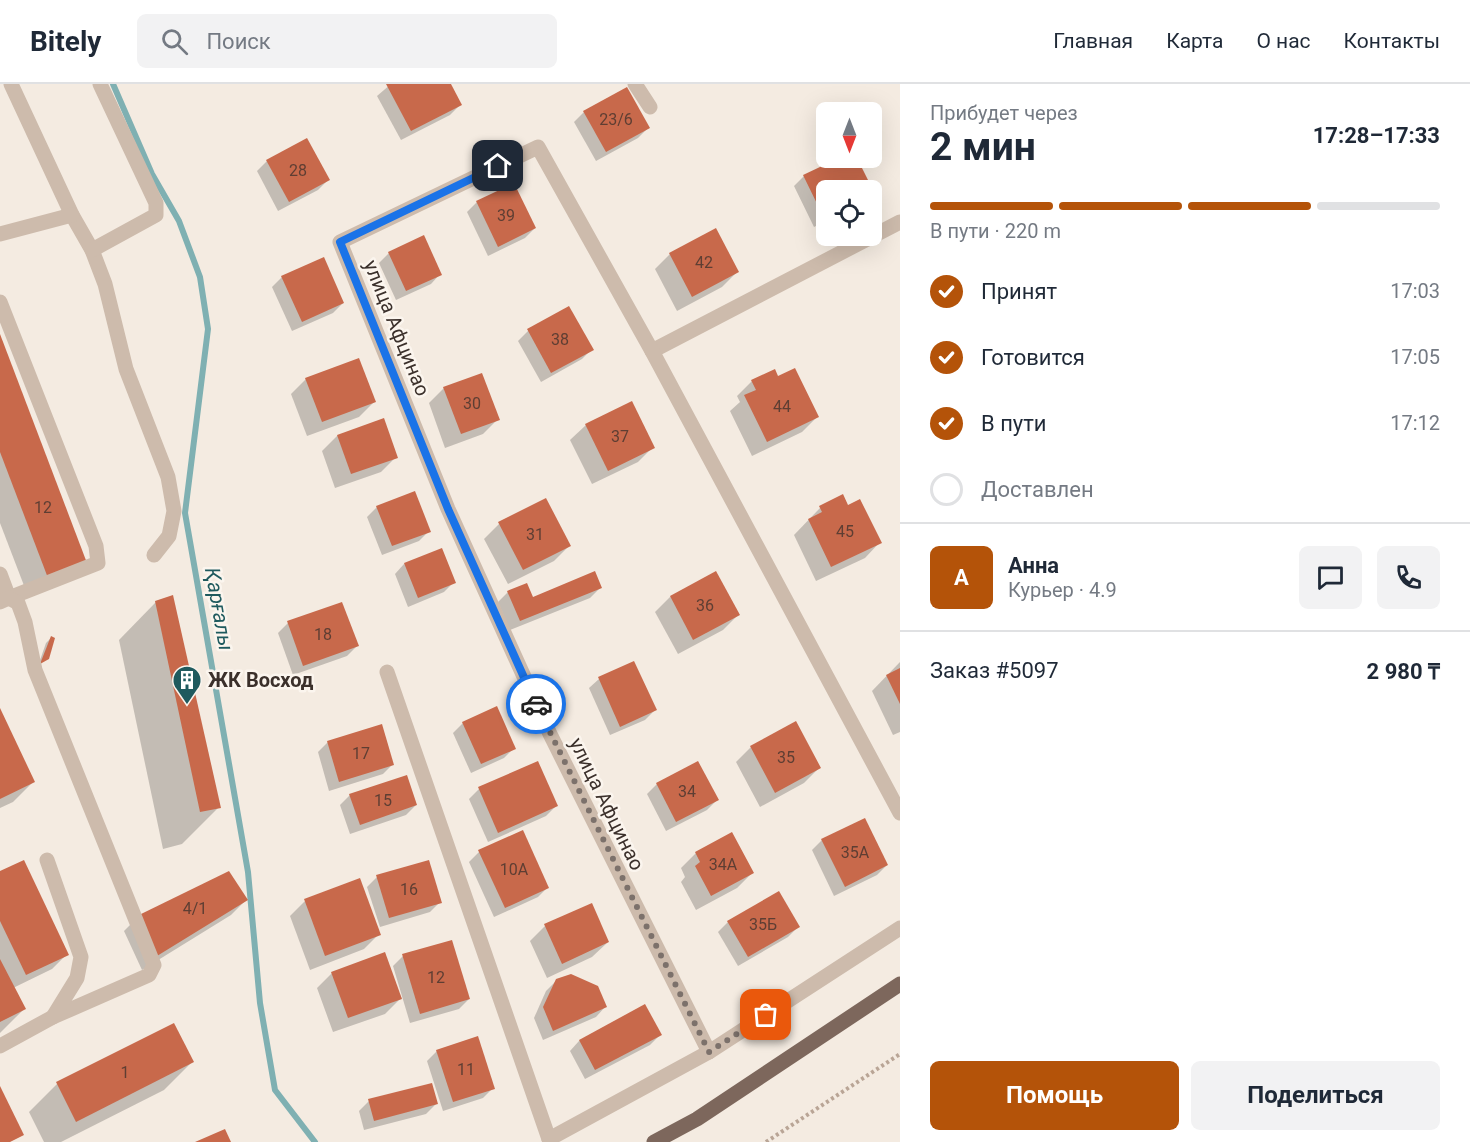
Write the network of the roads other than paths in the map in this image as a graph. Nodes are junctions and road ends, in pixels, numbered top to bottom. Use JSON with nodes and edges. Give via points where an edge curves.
{"nodes":[{"id":1,"x":11,"y":84,"type":"edge"},
{"id":2,"x":100,"y":84,"type":"edge"},
{"id":3,"x":635,"y":84,"type":"edge"},
{"id":4,"x":651,"y":107,"type":"dead end"},
{"id":5,"x":72,"y":215,"type":"junction"},
{"id":6,"x":900,"y":222,"type":"edge"},
{"id":7,"x":0,"y":234,"type":"edge"},
{"id":8,"x":92,"y":250,"type":"junction"},
{"id":9,"x":0,"y":302,"type":"edge"},
{"id":10,"x":652,"y":351,"type":"junction"},
{"id":11,"x":154,"y":555,"type":"dead end"},
{"id":12,"x":0,"y":574,"type":"edge"},
{"id":13,"x":4,"y":600,"type":"edge"},
{"id":14,"x":387,"y":672,"type":"dead end"},
{"id":15,"x":900,"y":813,"type":"edge"},
{"id":16,"x":47,"y":860,"type":"dead end"},
{"id":17,"x":900,"y":928,"type":"edge"},
{"id":18,"x":900,"y":984,"type":"edge"},
{"id":19,"x":53,"y":1017,"type":"junction"},
{"id":20,"x":0,"y":1046,"type":"edge"},
{"id":21,"x":709,"y":1052,"type":"junction"},
{"id":22,"x":550,"y":1141,"type":"edge"},
{"id":23,"x":654,"y":1142,"type":"edge"}],
"edges":[{"from":1,"to":5,"type":"street"},
{"from":2,"to":8,"type":"street","via":[[156,203],[156,215]]},
{"from":3,"to":4,"type":"street"},
{"from":5,"to":7,"type":"street"},
{"from":5,"to":8,"type":"street"},
{"from":6,"to":10,"type":"street"},
{"from":8,"to":11,"type":"street","via":[[105,284],[126,369],[168,477],[174,511],[169,536]]},
{"from":9,"to":13,"type":"street","via":[[96,546],[98,563]]},
{"from":10,"to":15,"type":"street","name":"улица Афцинао"},
{"from":10,"to":21,"type":"street","name":"улица Афцинао","via":[[538,147],[340,242],[448,509],[545,723]]},
{"from":12,"to":13,"type":"street"},
{"from":13,"to":19,"type":"street","via":[[18,603],[35,670],[154,965],[149,975]]},
{"from":14,"to":22,"type":"street"},
{"from":16,"to":19,"type":"street","via":[[81,957],[77,978]]},
{"from":17,"to":21,"type":"street"},
{"from":18,"to":23,"type":"main road","via":[[697,1119]]},
{"from":19,"to":20,"type":"street"},
{"from":21,"to":22,"type":"street"}]}
